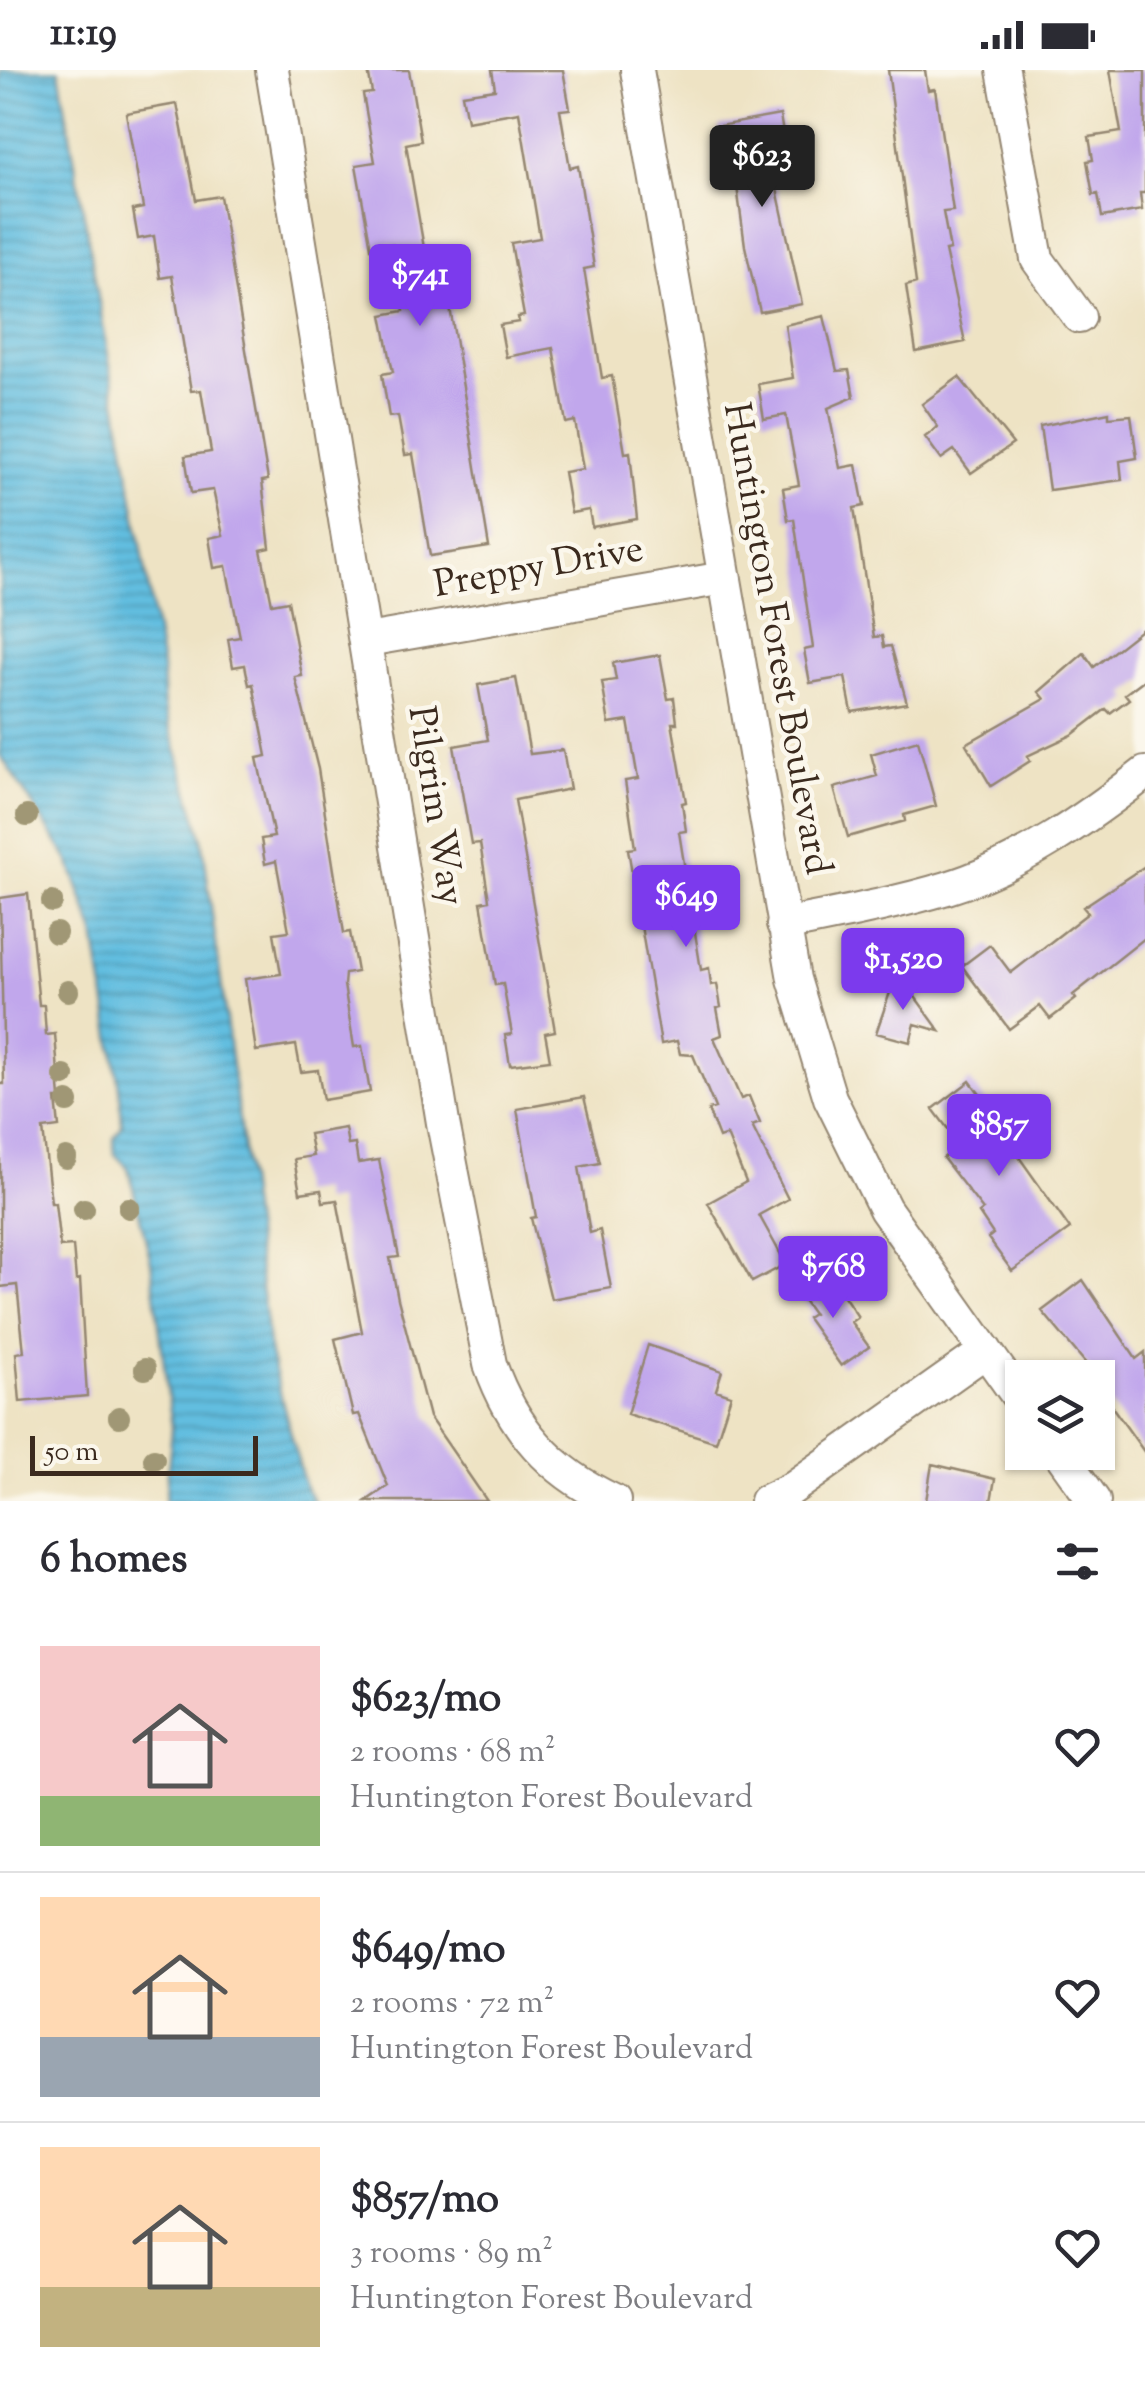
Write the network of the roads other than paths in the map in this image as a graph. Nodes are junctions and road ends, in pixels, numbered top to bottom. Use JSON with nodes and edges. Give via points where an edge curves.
{"nodes":[{"id":1,"x":272,"y":70,"type":"edge"},
{"id":2,"x":637,"y":70,"type":"edge"},
{"id":3,"x":1003,"y":70,"type":"edge"},
{"id":4,"x":1078,"y":317,"type":"dead end"},
{"id":5,"x":724,"y":578,"type":"junction"},
{"id":6,"x":367,"y":640,"type":"junction"},
{"id":7,"x":1145,"y":773,"type":"edge"},
{"id":8,"x":783,"y":925,"type":"junction"},
{"id":9,"x":986,"y":1351,"type":"junction"},
{"id":10,"x":1005,"y":1378,"type":"edge"},
{"id":11,"x":1072,"y":1470,"type":"edge"},
{"id":12,"x":614,"y":1501,"type":"edge"},
{"id":13,"x":766,"y":1501,"type":"edge"},
{"id":14,"x":1094,"y":1501,"type":"edge"}],
"edges":[{"from":1,"to":6,"type":"street","name":"Pilgrim Way"},
{"from":2,"to":5,"type":"street","name":"Huntington Forest Boulevard"},
{"from":3,"to":4,"type":"street","via":[[1036,259]]},
{"from":5,"to":6,"type":"street","name":"Preppy Drive"},
{"from":5,"to":8,"type":"street","name":"Huntington Forest Boulevard"},
{"from":6,"to":12,"type":"street","name":"Pilgrim Way","via":[[443,1123],[490,1364],[503,1400],[548,1461]]},
{"from":7,"to":8,"type":"street","via":[[1104,805],[986,873],[948,888]]},
{"from":8,"to":9,"type":"street","name":"Huntington Forest Boulevard","via":[[799,996],[848,1140],[885,1208]]},
{"from":9,"to":10,"type":"street","name":"Huntington Forest Boulevard"},
{"from":9,"to":13,"type":"street"},
{"from":11,"to":14,"type":"street"}]}
